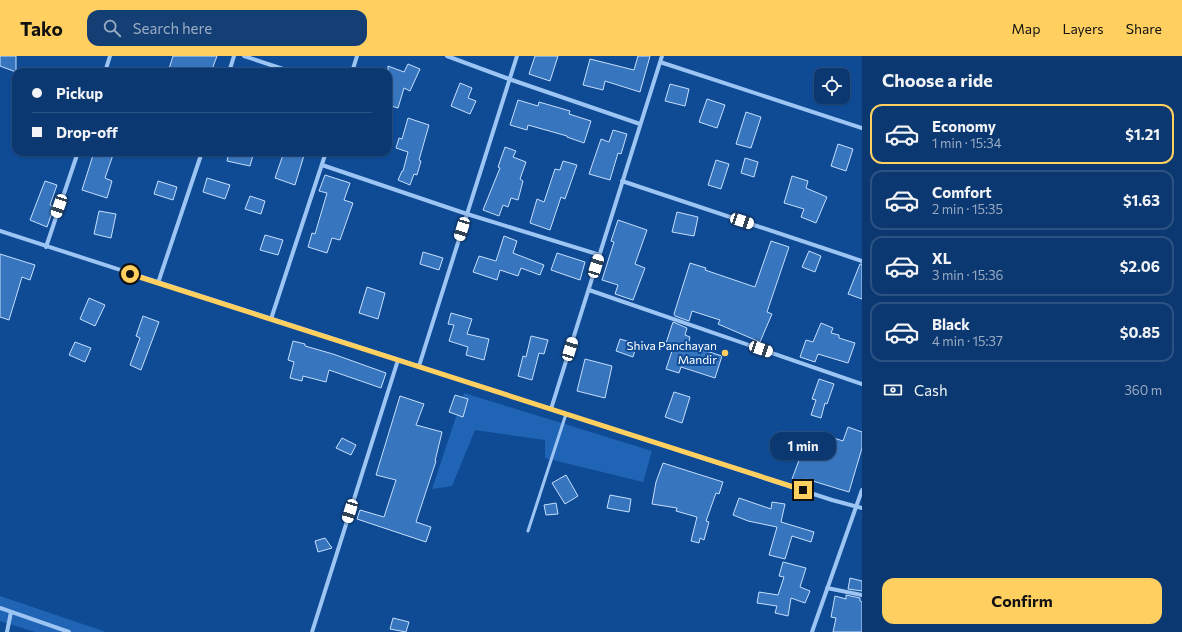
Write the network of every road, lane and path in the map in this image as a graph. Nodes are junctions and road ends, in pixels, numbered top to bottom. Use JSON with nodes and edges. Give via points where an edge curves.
{"nodes":[{"id":1,"x":110,"y":56,"type":"edge"},
{"id":2,"x":234,"y":56,"type":"edge"},
{"id":3,"x":244,"y":56,"type":"edge"},
{"id":4,"x":357,"y":56,"type":"edge"},
{"id":5,"x":447,"y":56,"type":"edge"},
{"id":6,"x":517,"y":56,"type":"edge"},
{"id":7,"x":662,"y":56,"type":"edge"},
{"id":8,"x":660,"y":62,"type":"junction"},
{"id":9,"x":106,"y":68,"type":"edge"},
{"id":10,"x":230,"y":68,"type":"edge"},
{"id":11,"x":280,"y":68,"type":"edge"},
{"id":12,"x":353,"y":68,"type":"edge"},
{"id":13,"x":509,"y":79,"type":"junction"},
{"id":14,"x":640,"y":124,"type":"junction"},
{"id":15,"x":862,"y":128,"type":"edge"},
{"id":16,"x":77,"y":156,"type":"edge"},
{"id":17,"x":201,"y":156,"type":"edge"},
{"id":18,"x":325,"y":156,"type":"edge"},
{"id":19,"x":322,"y":164,"type":"junction"},
{"id":20,"x":622,"y":181,"type":"junction"},
{"id":21,"x":466,"y":214,"type":"junction"},
{"id":22,"x":0,"y":231,"type":"edge"},
{"id":23,"x":46,"y":247,"type":"junction"},
{"id":24,"x":600,"y":254,"type":"junction"},
{"id":25,"x":862,"y":261,"type":"edge"},
{"id":26,"x":158,"y":283,"type":"junction"},
{"id":27,"x":588,"y":290,"type":"junction"},
{"id":28,"x":271,"y":319,"type":"junction"},
{"id":29,"x":398,"y":360,"type":"junction"},
{"id":30,"x":419,"y":366,"type":"junction"},
{"id":31,"x":862,"y":384,"type":"edge"},
{"id":32,"x":551,"y":409,"type":"junction"},
{"id":33,"x":566,"y":414,"type":"junction"},
{"id":34,"x":862,"y":490,"type":"edge"},
{"id":35,"x":856,"y":506,"type":"junction"},
{"id":36,"x":862,"y":508,"type":"edge"},
{"id":37,"x":528,"y":531,"type":"dead end"},
{"id":38,"x":827,"y":588,"type":"junction"},
{"id":39,"x":862,"y":595,"type":"edge"},
{"id":40,"x":0,"y":608,"type":"edge"},
{"id":41,"x":11,"y":612,"type":"junction"},
{"id":42,"x":7,"y":632,"type":"edge"},
{"id":43,"x":69,"y":632,"type":"edge"},
{"id":44,"x":312,"y":632,"type":"edge"},
{"id":45,"x":812,"y":632,"type":"edge"}],
"edges":[{"from":1,"to":9,"type":"street"},
{"from":2,"to":10,"type":"street"},
{"from":3,"to":11,"type":"street"},
{"from":4,"to":12,"type":"street"},
{"from":5,"to":13,"type":"street"},
{"from":6,"to":13,"type":"street"},
{"from":7,"to":8,"type":"street"},
{"from":8,"to":14,"type":"street"},
{"from":8,"to":15,"type":"street"},
{"from":13,"to":14,"type":"street"},
{"from":13,"to":21,"type":"street"},
{"from":14,"to":20,"type":"street"},
{"from":16,"to":23,"type":"street"},
{"from":17,"to":26,"type":"street"},
{"from":18,"to":19,"type":"street"},
{"from":19,"to":21,"type":"street"},
{"from":19,"to":28,"type":"street"},
{"from":20,"to":24,"type":"street"},
{"from":20,"to":25,"type":"street"},
{"from":21,"to":24,"type":"street"},
{"from":21,"to":30,"type":"street"},
{"from":22,"to":23,"type":"street"},
{"from":23,"to":26,"type":"street"},
{"from":24,"to":27,"type":"street"},
{"from":26,"to":28,"type":"street"},
{"from":27,"to":31,"type":"street"},
{"from":27,"to":32,"type":"street"},
{"from":28,"to":29,"type":"street"},
{"from":29,"to":30,"type":"street"},
{"from":29,"to":44,"type":"street"},
{"from":30,"to":32,"type":"street"},
{"from":32,"to":33,"type":"street"},
{"from":33,"to":35,"type":"street"},
{"from":33,"to":37,"type":"lane"},
{"from":34,"to":35,"type":"street"},
{"from":35,"to":36,"type":"street"},
{"from":35,"to":38,"type":"street"},
{"from":38,"to":39,"type":"street"},
{"from":38,"to":45,"type":"street"},
{"from":40,"to":41,"type":"street"},
{"from":41,"to":42,"type":"street"},
{"from":41,"to":43,"type":"street"}]}
